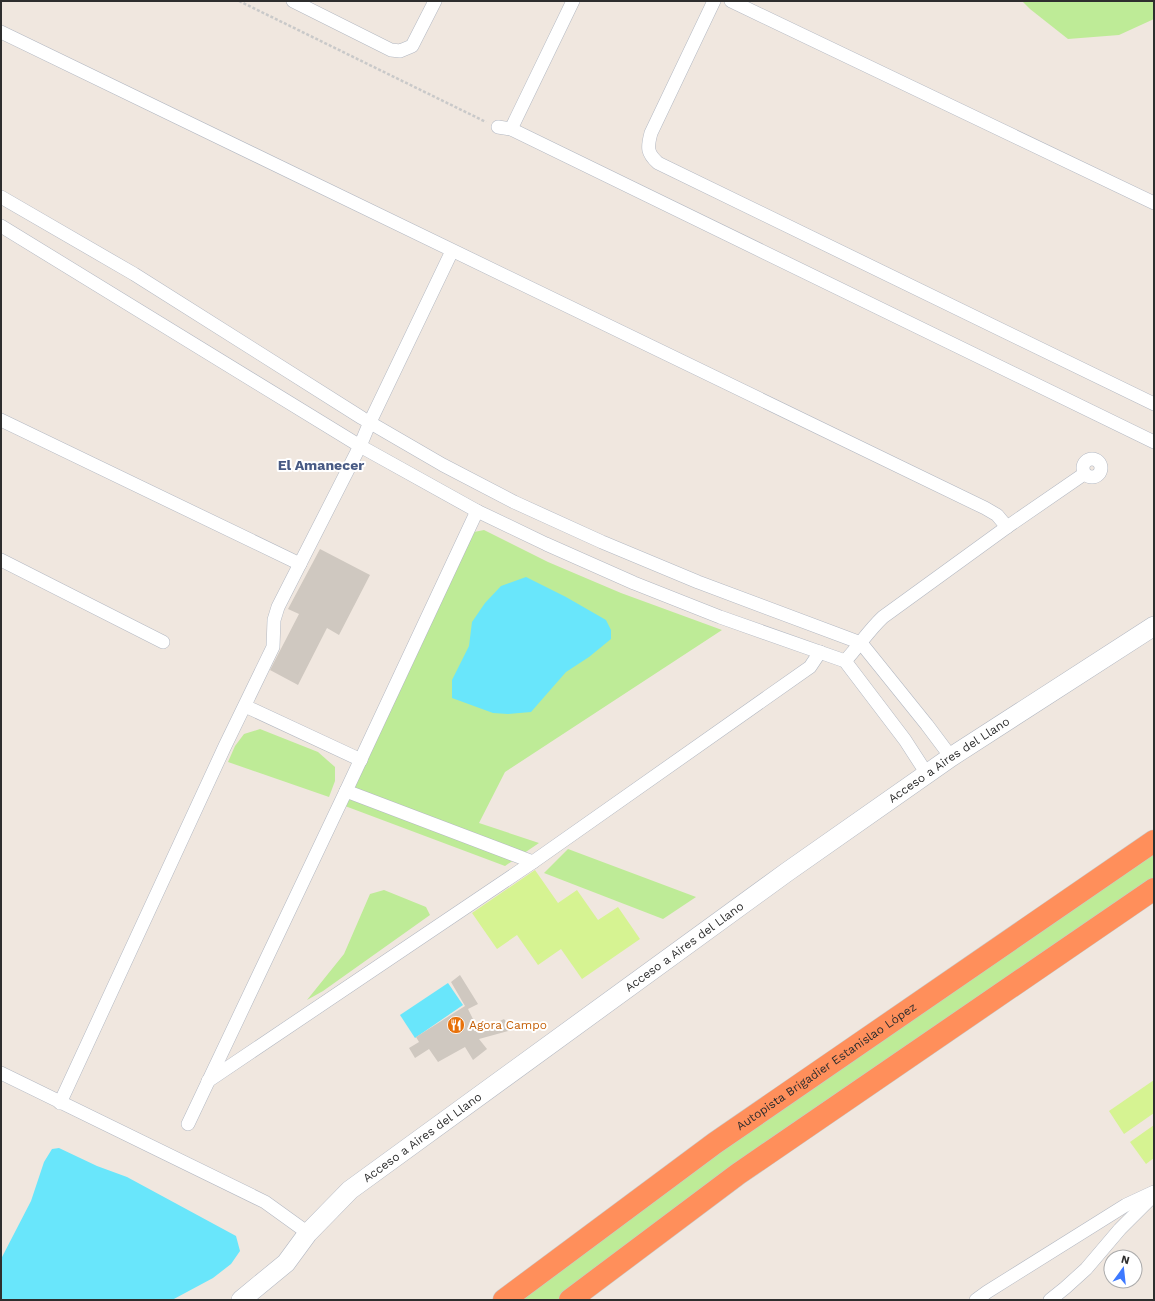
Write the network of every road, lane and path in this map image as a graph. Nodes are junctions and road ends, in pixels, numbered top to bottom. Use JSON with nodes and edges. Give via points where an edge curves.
{"nodes":[{"id":1,"x":239,"y":1,"type":"edge"},
{"id":2,"x":293,"y":1,"type":"edge"},
{"id":3,"x":435,"y":1,"type":"edge"},
{"id":4,"x":573,"y":1,"type":"edge"},
{"id":5,"x":714,"y":1,"type":"edge"},
{"id":6,"x":731,"y":1,"type":"edge"},
{"id":7,"x":1,"y":32,"type":"edge"},
{"id":8,"x":498,"y":127,"type":"joint"},
{"id":9,"x":511,"y":129,"type":"junction"},
{"id":10,"x":1,"y":197,"type":"edge"},
{"id":11,"x":1154,"y":203,"type":"edge"},
{"id":12,"x":1,"y":226,"type":"edge"},
{"id":13,"x":452,"y":251,"type":"junction"},
{"id":14,"x":1154,"y":404,"type":"edge"},
{"id":15,"x":1,"y":420,"type":"edge"},
{"id":16,"x":370,"y":422,"type":"junction"},
{"id":17,"x":1154,"y":442,"type":"edge"},
{"id":18,"x":360,"y":446,"type":"junction"},
{"id":19,"x":1084,"y":474,"type":"dead end"},
{"id":20,"x":477,"y":511,"type":"junction"},
{"id":21,"x":1007,"y":527,"type":"junction"},
{"id":22,"x":1,"y":560,"type":"edge"},
{"id":23,"x":300,"y":564,"type":"junction"},
{"id":24,"x":1154,"y":626,"type":"edge"},
{"id":25,"x":163,"y":642,"type":"dead end"},
{"id":26,"x":861,"y":644,"type":"junction"},
{"id":27,"x":820,"y":652,"type":"junction"},
{"id":28,"x":845,"y":661,"type":"junction"},
{"id":29,"x":245,"y":706,"type":"junction"},
{"id":30,"x":951,"y":757,"type":"junction"},
{"id":31,"x":361,"y":760,"type":"junction"},
{"id":32,"x":927,"y":774,"type":"junction"},
{"id":33,"x":346,"y":791,"type":"junction"},
{"id":34,"x":1154,"y":841,"type":"edge"},
{"id":35,"x":533,"y":862,"type":"junction"},
{"id":36,"x":1154,"y":890,"type":"edge"},
{"id":37,"x":1,"y":1073,"type":"edge"},
{"id":38,"x":208,"y":1081,"type":"junction"},
{"id":39,"x":60,"y":1103,"type":"junction"},
{"id":40,"x":188,"y":1124,"type":"dead end"},
{"id":41,"x":1154,"y":1193,"type":"edge"},
{"id":42,"x":308,"y":1233,"type":"junction"},
{"id":43,"x":241,"y":1300,"type":"edge"},
{"id":44,"x":504,"y":1300,"type":"edge"},
{"id":45,"x":570,"y":1300,"type":"edge"},
{"id":46,"x":976,"y":1300,"type":"edge"},
{"id":47,"x":1050,"y":1300,"type":"edge"}],
"edges":[{"from":1,"to":8,"type":"path"},
{"from":2,"to":3,"type":"street","via":[[391,50],[400,51],[412,46]]},
{"from":4,"to":9,"type":"street"},
{"from":5,"to":14,"type":"street","via":[[651,133],[648,146],[650,156],[658,164]]},
{"from":6,"to":11,"type":"street"},
{"from":7,"to":13,"type":"street"},
{"from":8,"to":9,"type":"street"},
{"from":9,"to":17,"type":"street"},
{"from":10,"to":16,"type":"street","via":[[134,274]]},
{"from":12,"to":18,"type":"street"},
{"from":13,"to":16,"type":"street"},
{"from":13,"to":21,"type":"street","via":[[985,508],[997,515]]},
{"from":15,"to":23,"type":"street"},
{"from":16,"to":18,"type":"street"},
{"from":16,"to":26,"type":"street","via":[[449,469],[514,502],[698,582]]},
{"from":18,"to":20,"type":"street"},
{"from":18,"to":23,"type":"street"},
{"from":19,"to":21,"type":"street"},
{"from":20,"to":27,"type":"street","via":[[634,583]]},
{"from":20,"to":31,"type":"street"},
{"from":21,"to":26,"type":"street","via":[[883,617]]},
{"from":22,"to":25,"type":"street"},
{"from":23,"to":29,"type":"street","via":[[278,607],[274,620],[273,647]]},
{"from":24,"to":30,"type":"street","name":"Acceso a Aires del Llano"},
{"from":26,"to":28,"type":"street"},
{"from":26,"to":30,"type":"street"},
{"from":27,"to":28,"type":"street"},
{"from":27,"to":35,"type":"street","via":[[810,667]]},
{"from":28,"to":32,"type":"street","via":[[905,740]]},
{"from":29,"to":31,"type":"street"},
{"from":29,"to":39,"type":"street"},
{"from":30,"to":32,"type":"street","name":"Acceso a Aires del Llano"},
{"from":31,"to":33,"type":"street"},
{"from":32,"to":42,"type":"street","name":"Acceso a Aires del Llano","via":[[786,872],[350,1190]]},
{"from":33,"to":35,"type":"street"},
{"from":33,"to":38,"type":"street"},
{"from":34,"to":44,"type":"highway","name":"Autopista Brigadier Estanislao López","via":[[715,1143]]},
{"from":35,"to":38,"type":"street"},
{"from":36,"to":45,"type":"highway","via":[[738,1174]]},
{"from":37,"to":39,"type":"street"},
{"from":38,"to":40,"type":"street"},
{"from":39,"to":42,"type":"street","via":[[265,1202]]},
{"from":41,"to":46,"type":"street","via":[[1126,1205]]},
{"from":41,"to":47,"type":"street","via":[[1086,1269]]},
{"from":42,"to":43,"type":"street","name":"Acceso a Aires del Llano","via":[[286,1263]]}]}
